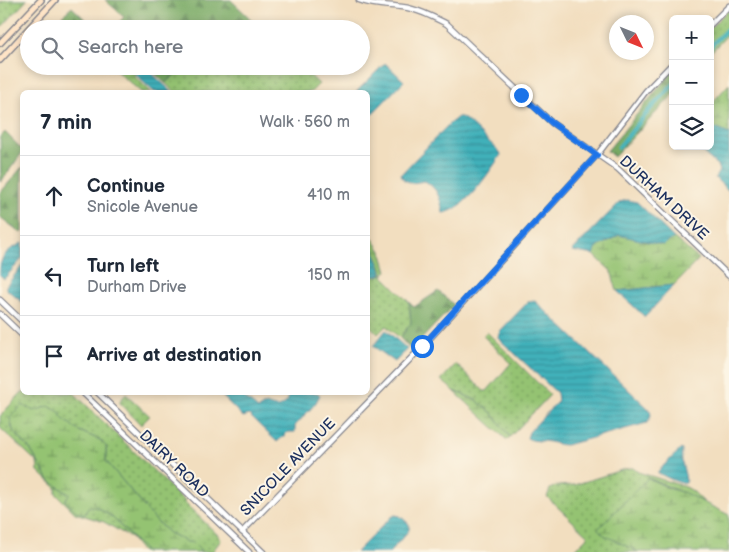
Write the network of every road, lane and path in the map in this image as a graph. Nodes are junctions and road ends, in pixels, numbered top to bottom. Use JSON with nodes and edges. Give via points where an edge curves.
{"nodes":[{"id":1,"x":42,"y":0,"type":"edge"},
{"id":2,"x":55,"y":0,"type":"edge"},
{"id":3,"x":359,"y":0,"type":"edge"},
{"id":4,"x":729,"y":6,"type":"edge"},
{"id":5,"x":49,"y":7,"type":"junction"},
{"id":6,"x":22,"y":20,"type":"edge"},
{"id":7,"x":37,"y":20,"type":"edge"},
{"id":8,"x":714,"y":21,"type":"edge"},
{"id":9,"x":20,"y":23,"type":"edge"},
{"id":10,"x":20,"y":38,"type":"edge"},
{"id":11,"x":0,"y":43,"type":"edge"},
{"id":12,"x":0,"y":60,"type":"edge"},
{"id":13,"x":669,"y":67,"type":"edge"},
{"id":14,"x":597,"y":155,"type":"junction"},
{"id":15,"x":729,"y":276,"type":"edge"},
{"id":16,"x":0,"y":300,"type":"edge"},
{"id":17,"x":0,"y":314,"type":"edge"},
{"id":18,"x":20,"y":319,"type":"edge"},
{"id":19,"x":20,"y":333,"type":"edge"},
{"id":20,"x":85,"y":395,"type":"edge"},
{"id":21,"x":99,"y":395,"type":"edge"},
{"id":22,"x":242,"y":532,"type":"junction"},
{"id":23,"x":249,"y":552,"type":"edge"},
{"id":24,"x":263,"y":552,"type":"edge"}],
"edges":[{"from":1,"to":5,"type":"main road"},
{"from":1,"to":6,"type":"main road"},
{"from":2,"to":5,"type":"main road"},
{"from":3,"to":14,"type":"street","name":"DURHAM DRIVE","via":[[409,8],[447,24],[552,123]]},
{"from":4,"to":8,"type":"street"},
{"from":5,"to":7,"type":"main road"},
{"from":9,"to":11,"type":"main road"},
{"from":10,"to":12,"type":"main road"},
{"from":13,"to":14,"type":"street","name":"SNICOLE AVENUE","via":[[646,91]]},
{"from":14,"to":15,"type":"street","name":"DURHAM DRIVE","via":[[618,170]]},
{"from":14,"to":22,"type":"street","name":"SNICOLE AVENUE","via":[[419,350]]},
{"from":16,"to":18,"type":"street"},
{"from":17,"to":19,"type":"street"},
{"from":20,"to":23,"type":"street","name":"DAIRY ROAD"},
{"from":21,"to":22,"type":"street","name":"DAIRY ROAD"},
{"from":22,"to":24,"type":"street","name":"DAIRY ROAD"}]}
